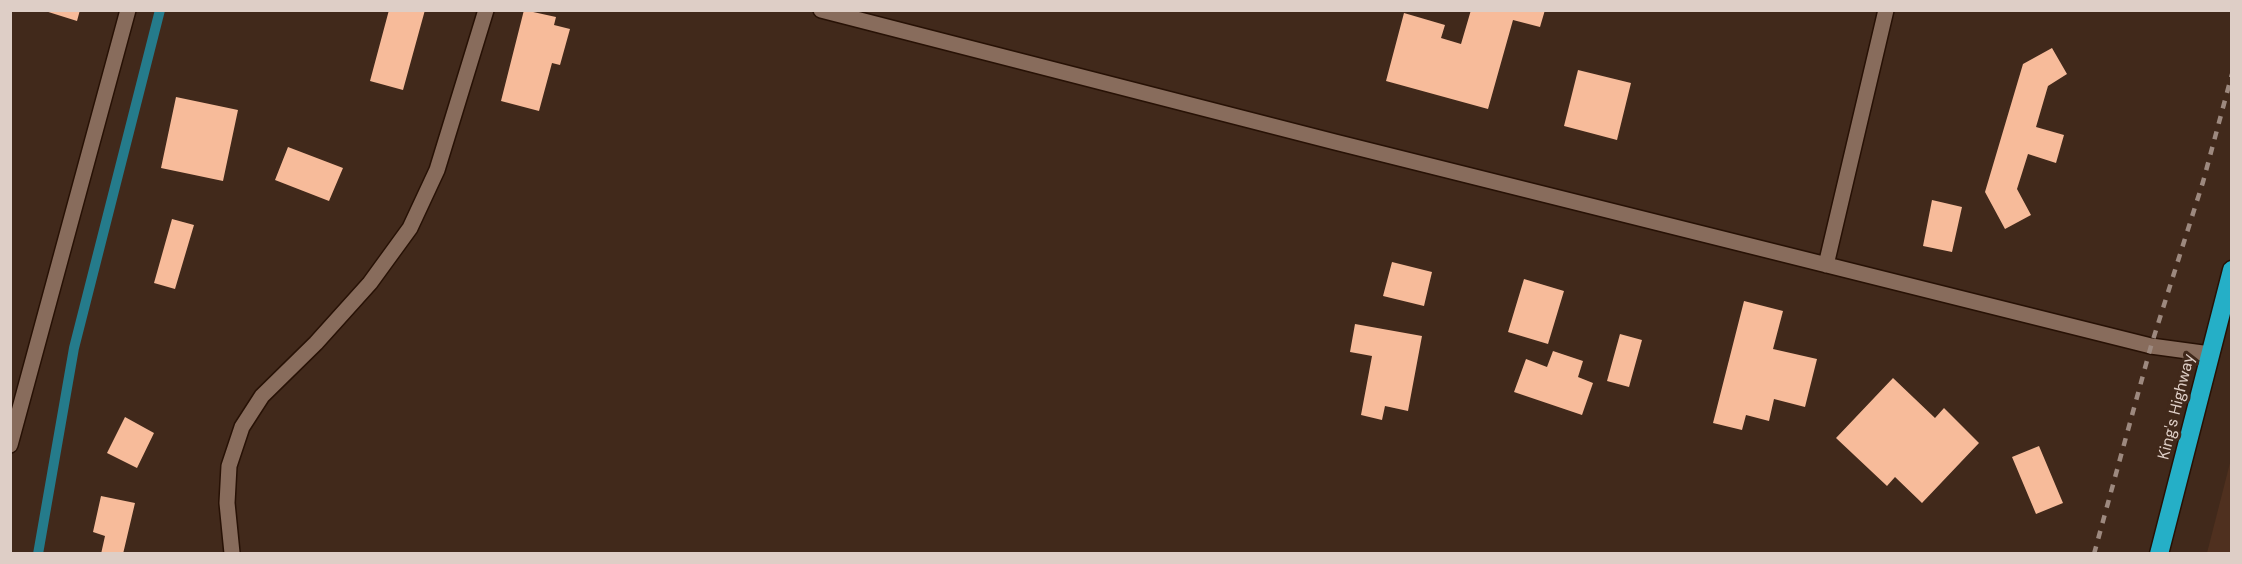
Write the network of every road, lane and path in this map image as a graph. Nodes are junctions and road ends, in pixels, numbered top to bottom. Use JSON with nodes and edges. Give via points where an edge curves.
{"nodes":[{"id":1,"x":128,"y":10,"type":"edge"},
{"id":2,"x":486,"y":10,"type":"edge"},
{"id":3,"x":821,"y":10,"type":"edge"},
{"id":4,"x":1886,"y":10,"type":"edge"},
{"id":5,"x":1826,"y":265,"type":"junction"},
{"id":6,"x":2232,"y":270,"type":"edge"},
{"id":7,"x":2210,"y":354,"type":"junction"},
{"id":8,"x":10,"y":445,"type":"edge"},
{"id":9,"x":232,"y":553,"type":"edge"},
{"id":10,"x":2159,"y":554,"type":"edge"}],
"edges":[{"from":1,"to":8,"type":"street"},
{"from":2,"to":9,"type":"street","via":[[437,170],[410,228],[370,283],[262,396],[242,427],[229,466],[227,503]]},
{"from":3,"to":5,"type":"street"},
{"from":4,"to":5,"type":"street"},
{"from":5,"to":7,"type":"street","via":[[2151,346]]},
{"from":6,"to":7,"type":"highway","name":"King's Highway"},
{"from":7,"to":10,"type":"highway","name":"King's Highway"}]}
